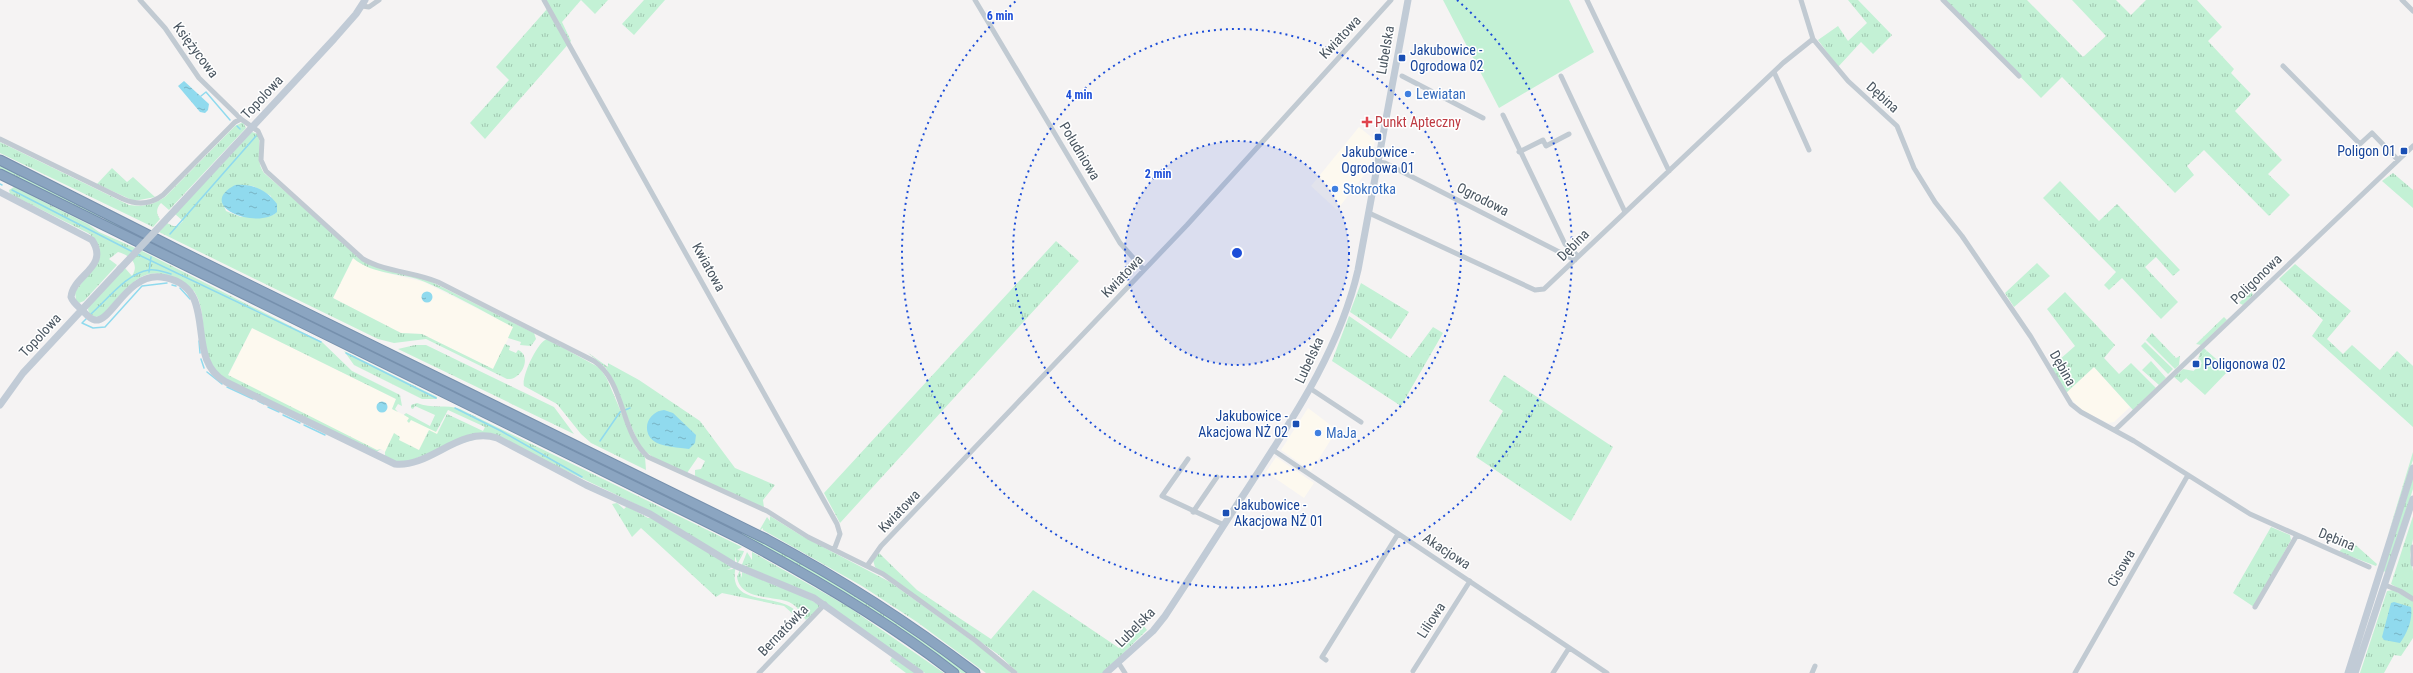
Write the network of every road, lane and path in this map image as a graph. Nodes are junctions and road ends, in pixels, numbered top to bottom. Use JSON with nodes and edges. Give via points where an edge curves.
{"nodes":[{"id":1,"x":140,"y":0,"type":"edge"},
{"id":2,"x":379,"y":0,"type":"edge"},
{"id":3,"x":544,"y":0,"type":"edge"},
{"id":4,"x":975,"y":0,"type":"edge"},
{"id":5,"x":1391,"y":0,"type":"edge"},
{"id":6,"x":1408,"y":0,"type":"edge"},
{"id":7,"x":1587,"y":0,"type":"edge"},
{"id":8,"x":1801,"y":0,"type":"edge"},
{"id":9,"x":1943,"y":0,"type":"edge"},
{"id":10,"x":2402,"y":0,"type":"edge"},
{"id":11,"x":363,"y":3,"type":"edge"},
{"id":12,"x":2413,"y":11,"type":"edge"},
{"id":13,"x":1813,"y":39,"type":"junction"},
{"id":14,"x":2283,"y":66,"type":"dead end"},
{"id":15,"x":1774,"y":72,"type":"junction"},
{"id":16,"x":1402,"y":76,"type":"dead end"},
{"id":17,"x":1560,"y":76,"type":"dead end"},
{"id":18,"x":2019,"y":76,"type":"dead end"},
{"id":19,"x":1503,"y":115,"type":"dead end"},
{"id":20,"x":1483,"y":118,"type":"dead end"},
{"id":21,"x":241,"y":119,"type":"junction"},
{"id":22,"x":253,"y":126,"type":"junction"},
{"id":23,"x":1569,"y":134,"type":"dead end"},
{"id":24,"x":0,"y":139,"type":"edge"},
{"id":25,"x":2413,"y":146,"type":"edge"},
{"id":26,"x":1809,"y":150,"type":"dead end"},
{"id":27,"x":1519,"y":152,"type":"junction"},
{"id":28,"x":0,"y":160,"type":"edge"},
{"id":29,"x":2398,"y":160,"type":"junction"},
{"id":30,"x":1378,"y":162,"type":"junction"},
{"id":31,"x":1668,"y":171,"type":"junction"},
{"id":32,"x":0,"y":174,"type":"edge"},
{"id":33,"x":0,"y":192,"type":"edge"},
{"id":34,"x":1625,"y":212,"type":"junction"},
{"id":35,"x":1369,"y":213,"type":"junction"},
{"id":36,"x":1576,"y":258,"type":"junction"},
{"id":37,"x":1144,"y":270,"type":"junction"},
{"id":38,"x":82,"y":310,"type":"junction"},
{"id":39,"x":1311,"y":389,"type":"junction"},
{"id":40,"x":0,"y":405,"type":"edge"},
{"id":41,"x":1361,"y":422,"type":"dead end"},
{"id":42,"x":2121,"y":425,"type":"junction"},
{"id":43,"x":2115,"y":430,"type":"junction"},
{"id":44,"x":2121,"y":433,"type":"junction"},
{"id":45,"x":1273,"y":450,"type":"junction"},
{"id":46,"x":1188,"y":459,"type":"dead end"},
{"id":47,"x":2413,"y":468,"type":"edge"},
{"id":48,"x":2188,"y":476,"type":"junction"},
{"id":49,"x":1217,"y":478,"type":"dead end"},
{"id":50,"x":2413,"y":499,"type":"edge"},
{"id":51,"x":1193,"y":512,"type":"junction"},
{"id":52,"x":1224,"y":525,"type":"junction"},
{"id":53,"x":1398,"y":534,"type":"junction"},
{"id":54,"x":2296,"y":536,"type":"junction"},
{"id":55,"x":2413,"y":547,"type":"edge"},
{"id":56,"x":834,"y":550,"type":"junction"},
{"id":57,"x":2413,"y":564,"type":"edge"},
{"id":58,"x":867,"y":566,"type":"junction"},
{"id":59,"x":2369,"y":567,"type":"dead end"},
{"id":60,"x":1470,"y":581,"type":"junction"},
{"id":61,"x":2385,"y":585,"type":"junction"},
{"id":62,"x":2413,"y":599,"type":"edge"},
{"id":63,"x":825,"y":604,"type":"junction"},
{"id":64,"x":2255,"y":607,"type":"dead end"},
{"id":65,"x":1569,"y":648,"type":"junction"},
{"id":66,"x":1326,"y":660,"type":"dead end"},
{"id":67,"x":1118,"y":662,"type":"junction"},
{"id":68,"x":1815,"y":666,"type":"dead end"},
{"id":69,"x":1412,"y":671,"type":"dead end"},
{"id":70,"x":759,"y":673,"type":"edge"},
{"id":71,"x":920,"y":673,"type":"edge"},
{"id":72,"x":954,"y":673,"type":"edge"},
{"id":73,"x":975,"y":673,"type":"edge"},
{"id":74,"x":1015,"y":673,"type":"edge"},
{"id":75,"x":1106,"y":673,"type":"edge"},
{"id":76,"x":1125,"y":673,"type":"edge"},
{"id":77,"x":1553,"y":673,"type":"edge"},
{"id":78,"x":1608,"y":673,"type":"edge"},
{"id":79,"x":1812,"y":673,"type":"edge"},
{"id":80,"x":2075,"y":673,"type":"edge"},
{"id":81,"x":2348,"y":673,"type":"edge"},
{"id":82,"x":2355,"y":673,"type":"edge"}],
"edges":[{"from":1,"to":21,"type":"street","name":"Księżycowa","via":[[165,28],[194,72]]},
{"from":2,"to":11,"type":"street","via":[[369,7]]},
{"from":3,"to":56,"type":"street","name":"Kwiatowa","via":[[838,524],[840,534]]},
{"from":4,"to":37,"type":"street","name":"Południowa","via":[[1120,244]]},
{"from":5,"to":37,"type":"street","name":"Kwiatowa"},
{"from":6,"to":30,"type":"street","name":"Lubelska"},
{"from":7,"to":31,"type":"street"},
{"from":8,"to":13,"type":"street"},
{"from":9,"to":18,"type":"street"},
{"from":10,"to":12,"type":"street"},
{"from":11,"to":22,"type":"street","name":"Topolowa","via":[[338,35]]},
{"from":13,"to":15,"type":"street","name":"Dębina","via":[[1798,49]]},
{"from":13,"to":43,"type":"street","name":"Dębina","via":[[1848,81],[1897,126],[1914,168],[2031,337],[2068,400],[2081,412]]},
{"from":14,"to":29,"type":"street","via":[[2360,144],[2372,133]]},
{"from":15,"to":26,"type":"street"},
{"from":15,"to":31,"type":"street","name":"Dębina"},
{"from":16,"to":20,"type":"street"},
{"from":17,"to":34,"type":"street"},
{"from":19,"to":27,"type":"street"},
{"from":21,"to":22,"type":"street","name":"Księżycowa"},
{"from":21,"to":24,"type":"street","via":[[235,122],[163,195],[143,203],[123,199]]},
{"from":22,"to":38,"type":"street","name":"Topolowa","bridge":true},
{"from":22,"to":56,"type":"street","via":[[261,136],[261,160],[266,171],[364,259],[381,267],[438,282],[594,361],[608,376],[632,434],[642,452],[648,457],[773,514],[808,537]]},
{"from":23,"to":27,"type":"street","via":[[1546,146],[1543,140]]},
{"from":25,"to":29,"type":"street","name":"Poligonowa"},
{"from":27,"to":36,"type":"street","via":[[1565,244]]},
{"from":28,"to":73,"type":"highway","via":[[746,528],[897,616]]},
{"from":29,"to":42,"type":"street","name":"Poligonowa"},
{"from":30,"to":35,"type":"street","name":"Lubelska"},
{"from":30,"to":36,"type":"street","name":"Ogrodowa","via":[[1392,166]]},
{"from":31,"to":34,"type":"street","name":"Dębina"},
{"from":32,"to":72,"type":"highway","via":[[739,538],[862,610]]},
{"from":33,"to":38,"type":"street","via":[[92,240],[97,251],[95,262],[71,293],[72,300]]},
{"from":34,"to":36,"type":"street","name":"Dębina"},
{"from":35,"to":36,"type":"street","name":"Dębina","via":[[1536,290],[1546,288]]},
{"from":35,"to":39,"type":"street","name":"Lubelska","via":[[1353,289]]},
{"from":37,"to":58,"type":"street","name":"Kwiatowa","via":[[882,546]]},
{"from":38,"to":40,"type":"street","name":"Topolowa","via":[[23,373]]},
{"from":38,"to":63,"type":"street","via":[[91,319],[99,320],[140,280],[157,277],[170,279],[183,286],[193,297],[199,311],[206,361],[216,375],[233,385],[395,464],[411,463],[473,437],[497,438],[586,485],[650,514],[743,570]]},
{"from":39,"to":41,"type":"street"},
{"from":39,"to":45,"type":"street","name":"Lubelska"},
{"from":42,"to":43,"type":"street","name":"Poligonowa"},
{"from":42,"to":44,"type":"street"},
{"from":43,"to":44,"type":"street","name":"Dębina"},
{"from":44,"to":48,"type":"street","name":"Dębina"},
{"from":45,"to":52,"type":"street","name":"Lubelska"},
{"from":45,"to":53,"type":"street","name":"Akacjowa"},
{"from":46,"to":51,"type":"street","via":[[1162,496]]},
{"from":47,"to":81,"type":"street"},
{"from":48,"to":54,"type":"street","name":"Dębina","via":[[2250,514]]},
{"from":48,"to":80,"type":"street","name":"Cisowa"},
{"from":49,"to":51,"type":"street"},
{"from":50,"to":61,"type":"street"},
{"from":51,"to":52,"type":"street"},
{"from":52,"to":67,"type":"street","name":"Lubelska","via":[[1162,620]]},
{"from":53,"to":60,"type":"street","name":"Akacjowa"},
{"from":53,"to":66,"type":"street","via":[[1322,657]]},
{"from":54,"to":59,"type":"street","name":"Dębina"},
{"from":54,"to":64,"type":"street"},
{"from":55,"to":57,"type":"street"},
{"from":56,"to":58,"type":"street"},
{"from":58,"to":74,"type":"street","via":[[976,641]]},
{"from":60,"to":65,"type":"street","name":"Akacjowa"},
{"from":60,"to":69,"type":"street","name":"Liliowa"},
{"from":61,"to":62,"type":"street"},
{"from":61,"to":82,"type":"street"},
{"from":63,"to":70,"type":"street","name":"Bernatówka"},
{"from":63,"to":71,"type":"street"},
{"from":65,"to":77,"type":"street"},
{"from":65,"to":78,"type":"street","name":"Akacjowa"},
{"from":67,"to":75,"type":"street","name":"Lubelska"},
{"from":67,"to":76,"type":"street"},
{"from":68,"to":79,"type":"street"}]}
